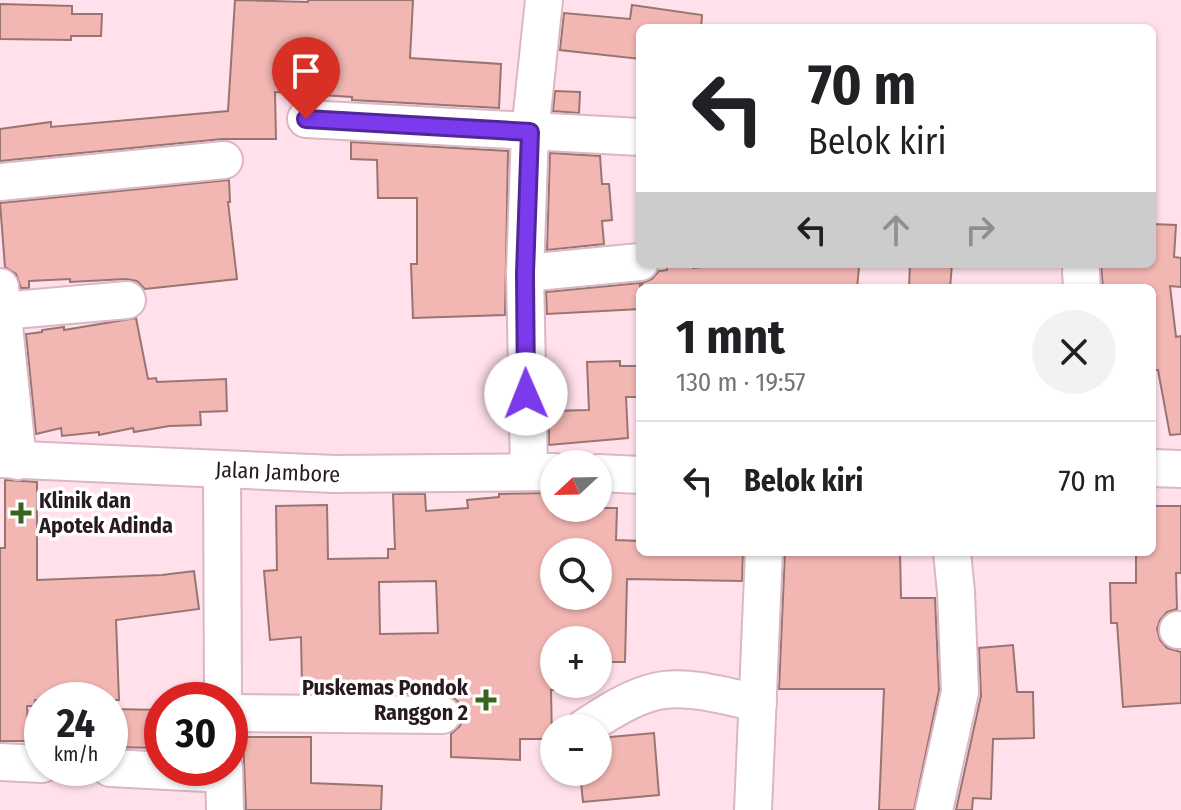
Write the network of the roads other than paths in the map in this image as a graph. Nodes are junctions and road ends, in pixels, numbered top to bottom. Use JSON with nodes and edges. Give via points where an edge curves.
{"nodes":[{"id":1,"x":544,"y":0,"type":"edge"},
{"id":2,"x":306,"y":119,"type":"dead end"},
{"id":3,"x":530,"y":132,"type":"junction"},
{"id":4,"x":636,"y":137,"type":"edge"},
{"id":5,"x":224,"y":160,"type":"dead end"},
{"id":6,"x":0,"y":182,"type":"edge"},
{"id":7,"x":636,"y":262,"type":"edge"},
{"id":8,"x":525,"y":273,"type":"junction"},
{"id":9,"x":1,"y":299,"type":"edge"},
{"id":10,"x":127,"y":300,"type":"dead end"},
{"id":11,"x":9,"y":460,"type":"edge"},
{"id":12,"x":540,"y":460,"type":"edge"},
{"id":13,"x":1156,"y":468,"type":"edge"},
{"id":14,"x":1181,"y":469,"type":"edge"},
{"id":15,"x":222,"y":470,"type":"junction"},
{"id":16,"x":540,"y":472,"type":"edge"},
{"id":17,"x":612,"y":474,"type":"edge"},
{"id":18,"x":636,"y":475,"type":"edge"},
{"id":19,"x":764,"y":556,"type":"edge"},
{"id":20,"x":952,"y":556,"type":"edge"},
{"id":21,"x":223,"y":682,"type":"edge"},
{"id":22,"x":758,"y":703,"type":"junction"},
{"id":23,"x":248,"y":713,"type":"edge"},
{"id":24,"x":605,"y":714,"type":"edge"},
{"id":25,"x":442,"y":715,"type":"dead end"},
{"id":26,"x":0,"y":762,"type":"edge"},
{"id":27,"x":24,"y":763,"type":"edge"},
{"id":28,"x":224,"y":786,"type":"edge"},
{"id":29,"x":225,"y":810,"type":"edge"},
{"id":30,"x":753,"y":810,"type":"edge"},
{"id":31,"x":934,"y":810,"type":"edge"}],
"edges":[{"from":1,"to":3,"type":"street"},
{"from":2,"to":3,"type":"street"},
{"from":3,"to":4,"type":"street"},
{"from":3,"to":8,"type":"street"},
{"from":5,"to":6,"type":"street"},
{"from":7,"to":8,"type":"street"},
{"from":8,"to":12,"type":"street"},
{"from":9,"to":10,"type":"street"},
{"from":9,"to":11,"type":"street"},
{"from":11,"to":15,"type":"street","name":"Jalan Jambore"},
{"from":13,"to":14,"type":"street"},
{"from":15,"to":16,"type":"street","name":"Jalan Jambore"},
{"from":15,"to":21,"type":"street"},
{"from":17,"to":18,"type":"street"},
{"from":19,"to":22,"type":"street"},
{"from":20,"to":31,"type":"street","via":[[960,692]]},
{"from":22,"to":24,"type":"street","via":[[685,689],[655,689]]},
{"from":22,"to":30,"type":"street"},
{"from":23,"to":25,"type":"street"},
{"from":26,"to":27,"type":"street"},
{"from":28,"to":29,"type":"street"}]}
